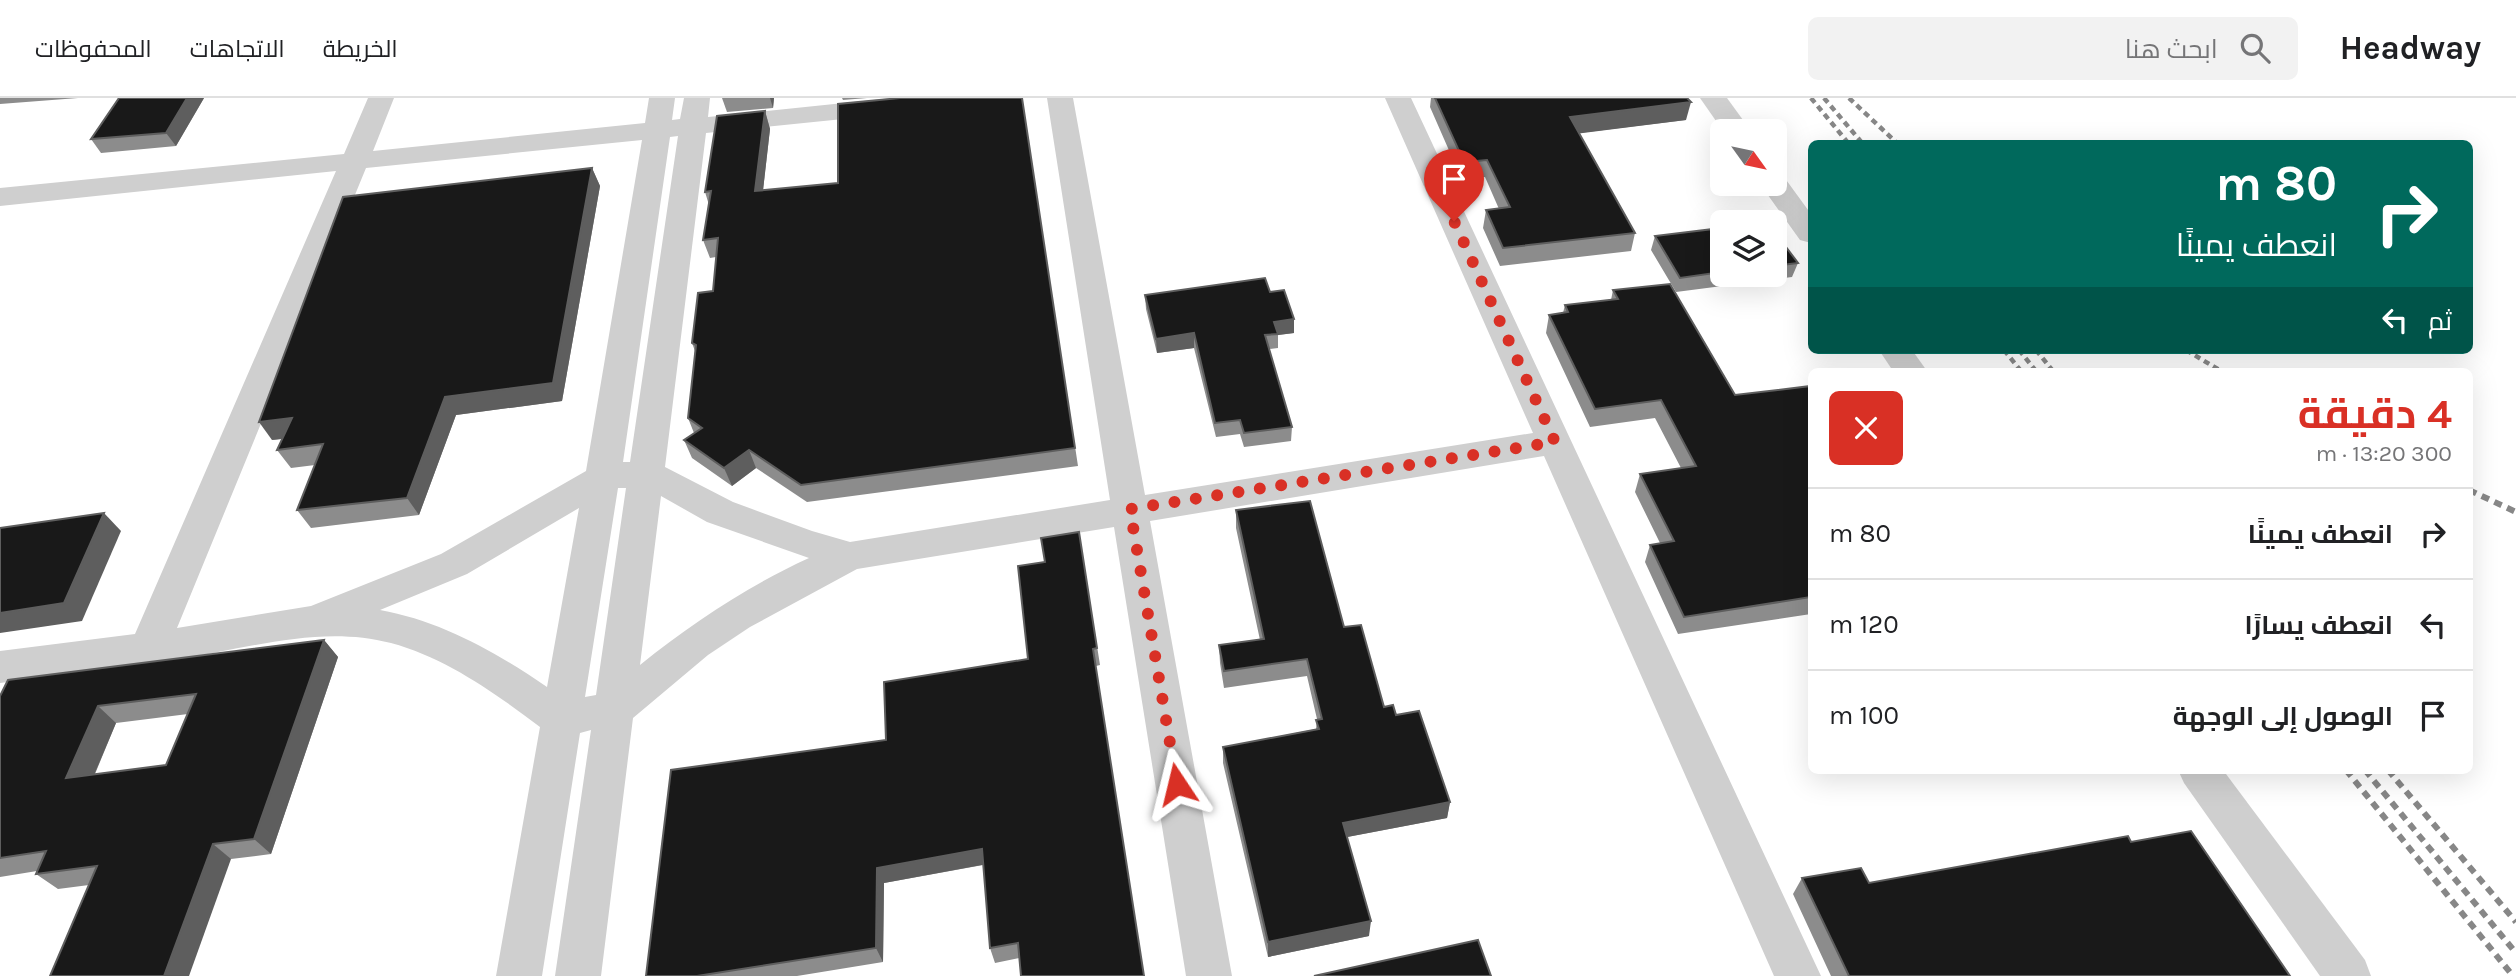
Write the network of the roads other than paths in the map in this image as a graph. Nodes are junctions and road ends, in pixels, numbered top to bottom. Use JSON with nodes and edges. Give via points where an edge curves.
{"nodes":[{"id":1,"x":381,"y":98,"type":"edge"},
{"id":2,"x":971,"y":98,"type":"edge"},
{"id":3,"x":1059,"y":98,"type":"edge"},
{"id":4,"x":1398,"y":98,"type":"edge"},
{"id":5,"x":1713,"y":98,"type":"edge"},
{"id":6,"x":696,"y":112,"type":"edge"},
{"id":7,"x":660,"y":115,"type":"edge"},
{"id":8,"x":1728,"y":119,"type":"edge"},
{"id":9,"x":356,"y":161,"type":"junction"},
{"id":10,"x":1784,"y":196,"type":"edge"},
{"id":11,"x":0,"y":197,"type":"edge"},
{"id":12,"x":1808,"y":229,"type":"edge"},
{"id":13,"x":1898,"y":354,"type":"edge"},
{"id":14,"x":1909,"y":368,"type":"edge"},
{"id":15,"x":1555,"y":442,"type":"junction"},
{"id":16,"x":648,"y":473,"type":"junction"},
{"id":17,"x":604,"y":477,"type":"junction"},
{"id":18,"x":1130,"y":509,"type":"junction"},
{"id":19,"x":850,"y":556,"type":"junction"},
{"id":20,"x":312,"y":621,"type":"junction"},
{"id":21,"x":149,"y":648,"type":"junction"},
{"id":22,"x":0,"y":667,"type":"edge"},
{"id":23,"x":615,"y":709,"type":"junction"},
{"id":24,"x":560,"y":719,"type":"junction"},
{"id":25,"x":2202,"y":774,"type":"edge"},
{"id":26,"x":519,"y":976,"type":"edge"},
{"id":27,"x":578,"y":976,"type":"edge"},
{"id":28,"x":1209,"y":976,"type":"edge"},
{"id":29,"x":1798,"y":976,"type":"edge"},
{"id":30,"x":2348,"y":976,"type":"edge"}],
"edges":[{"from":1,"to":9,"type":"lane"},
{"from":2,"to":6,"type":"lane"},
{"from":3,"to":18,"type":"lane"},
{"from":4,"to":15,"type":"lane"},
{"from":5,"to":8,"type":"lane"},
{"from":6,"to":7,"type":"lane"},
{"from":6,"to":16,"type":"lane"},
{"from":7,"to":9,"type":"lane"},
{"from":7,"to":17,"type":"lane"},
{"from":9,"to":11,"type":"lane"},
{"from":9,"to":21,"type":"lane"},
{"from":10,"to":12,"type":"lane"},
{"from":13,"to":14,"type":"lane"},
{"from":15,"to":18,"type":"lane"},
{"from":15,"to":29,"type":"lane"},
{"from":16,"to":17,"type":"lane"},
{"from":16,"to":19,"type":"lane","via":[[750,524]]},
{"from":16,"to":23,"type":"lane"},
{"from":17,"to":20,"type":"lane","via":[[454,564]]},
{"from":17,"to":24,"type":"lane"},
{"from":18,"to":19,"type":"lane"},
{"from":18,"to":28,"type":"lane"},
{"from":19,"to":23,"type":"lane","via":[[736,616],[674,659]]},
{"from":20,"to":21,"type":"lane"},
{"from":20,"to":24,"type":"lane","via":[[361,622],[434,643],[497,674]]},
{"from":21,"to":22,"type":"lane"},
{"from":23,"to":24,"type":"lane"},
{"from":23,"to":27,"type":"lane"},
{"from":24,"to":26,"type":"lane"},
{"from":25,"to":30,"type":"lane"}]}
